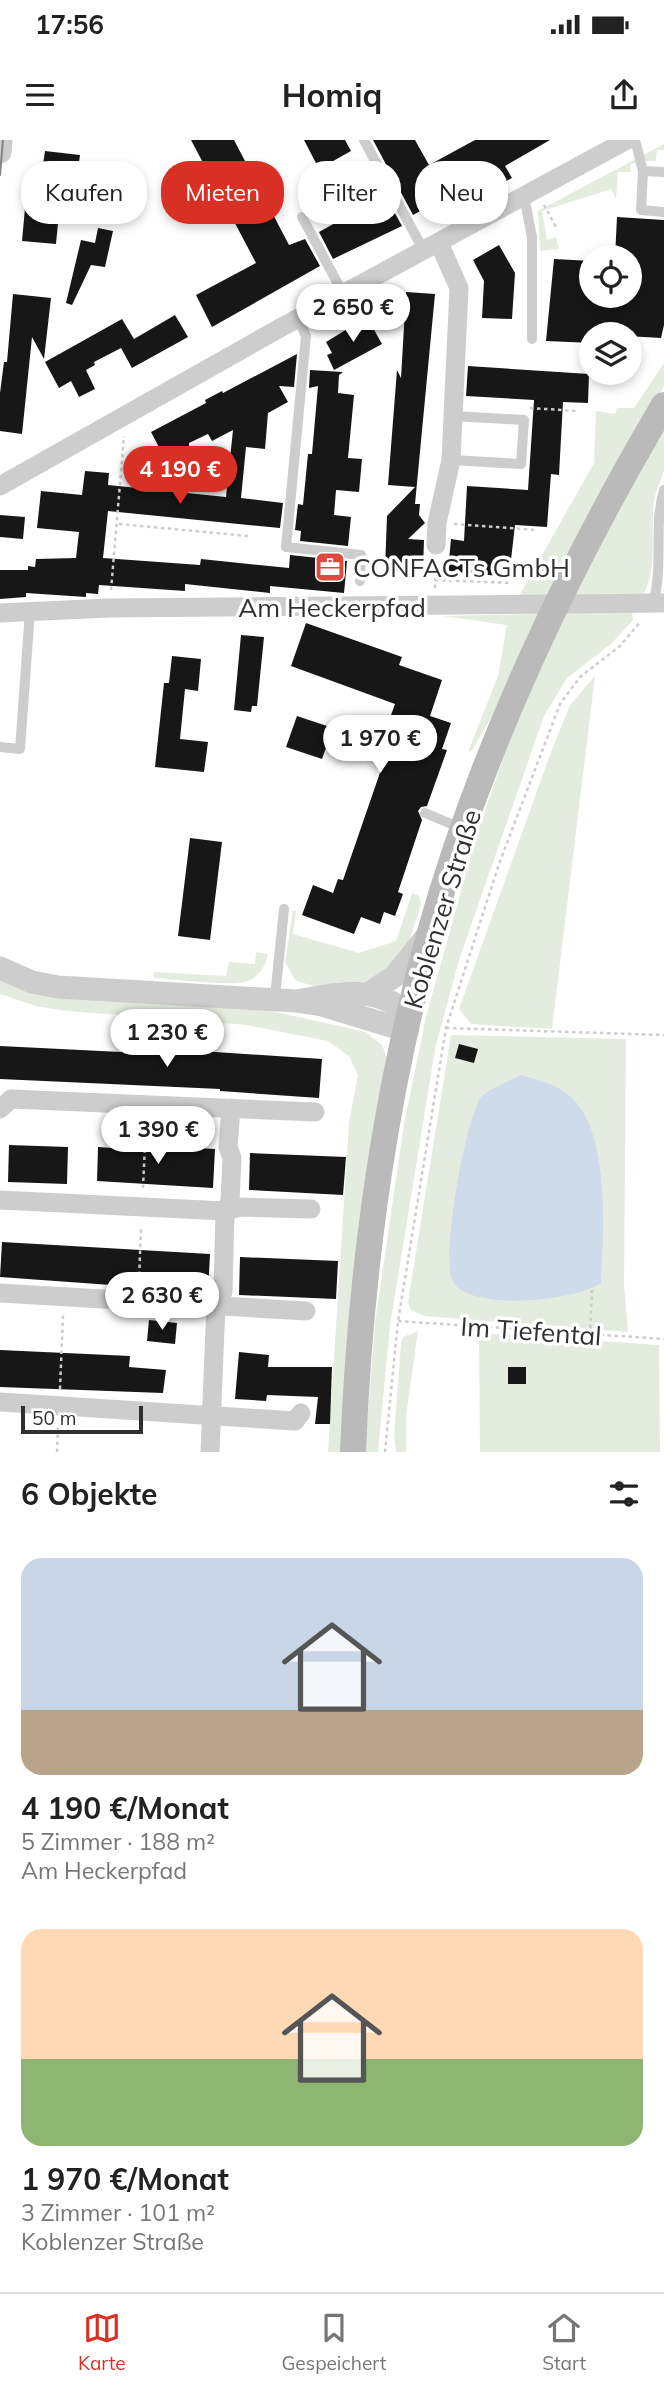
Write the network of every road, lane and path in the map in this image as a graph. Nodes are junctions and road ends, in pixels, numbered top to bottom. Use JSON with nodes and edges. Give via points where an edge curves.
{"nodes":[{"id":1,"x":1,"y":140,"type":"edge"},
{"id":2,"x":364,"y":140,"type":"edge"},
{"id":3,"x":627,"y":140,"type":"edge"},
{"id":4,"x":635,"y":140,"type":"edge"},
{"id":5,"x":0,"y":152,"type":"edge"},
{"id":6,"x":643,"y":171,"type":"junction"},
{"id":7,"x":664,"y":172,"type":"edge"},
{"id":8,"x":530,"y":193,"type":"junction"},
{"id":9,"x":664,"y":212,"type":"edge"},
{"id":10,"x":306,"y":224,"type":"edge"},
{"id":11,"x":556,"y":227,"type":"dead end"},
{"id":12,"x":432,"y":247,"type":"junction"},
{"id":13,"x":344,"y":295,"type":"junction"},
{"id":14,"x":298,"y":319,"type":"junction"},
{"id":15,"x":532,"y":339,"type":"dead end"},
{"id":16,"x":664,"y":405,"type":"edge"},
{"id":17,"x":577,"y":411,"type":"dead end"},
{"id":18,"x":453,"y":416,"type":"junction"},
{"id":19,"x":117,"y":420,"type":"junction"},
{"id":20,"x":524,"y":420,"type":"junction"},
{"id":21,"x":451,"y":460,"type":"junction"},
{"id":22,"x":9,"y":474,"type":"edge"},
{"id":23,"x":0,"y":486,"type":"edge"},
{"id":24,"x":664,"y":490,"type":"edge"},
{"id":25,"x":437,"y":523,"type":"junction"},
{"id":26,"x":117,"y":524,"type":"junction"},
{"id":27,"x":536,"y":530,"type":"dead end"},
{"id":28,"x":248,"y":537,"type":"dead end"},
{"id":29,"x":436,"y":545,"type":"joint"},
{"id":30,"x":435,"y":580,"type":"junction"},
{"id":31,"x":360,"y":581,"type":"dead end"},
{"id":32,"x":512,"y":583,"type":"dead end"},
{"id":33,"x":111,"y":591,"type":"dead end"},
{"id":34,"x":435,"y":597,"type":"dead end"},
{"id":35,"x":647,"y":607,"type":"edge"},
{"id":36,"x":30,"y":611,"type":"junction"},
{"id":37,"x":0,"y":613,"type":"edge"},
{"id":38,"x":0,"y":747,"type":"edge"},
{"id":39,"x":425,"y":813,"type":"dead end"},
{"id":40,"x":465,"y":830,"type":"junction"},
{"id":41,"x":284,"y":909,"type":"dead end"},
{"id":42,"x":431,"y":931,"type":"junction"},
{"id":43,"x":0,"y":968,"type":"edge"},
{"id":44,"x":368,"y":994,"type":"junction"},
{"id":45,"x":286,"y":999,"type":"junction"},
{"id":46,"x":446,"y":1028,"type":"junction"},
{"id":47,"x":407,"y":1031,"type":"junction"},
{"id":48,"x":664,"y":1035,"type":"edge"},
{"id":49,"x":231,"y":1108,"type":"junction"},
{"id":50,"x":0,"y":1109,"type":"edge"},
{"id":51,"x":315,"y":1112,"type":"dead end"},
{"id":52,"x":146,"y":1123,"type":"dead end"},
{"id":53,"x":143,"y":1184,"type":"dead end"},
{"id":54,"x":0,"y":1200,"type":"edge"},
{"id":55,"x":311,"y":1209,"type":"dead end"},
{"id":56,"x":225,"y":1211,"type":"junction"},
{"id":57,"x":142,"y":1214,"type":"dead end"},
{"id":58,"x":139,"y":1282,"type":"dead end"},
{"id":59,"x":592,"y":1290,"type":"dead end"},
{"id":60,"x":0,"y":1293,"type":"edge"},
{"id":61,"x":216,"y":1304,"type":"junction"},
{"id":62,"x":63,"y":1305,"type":"dead end"},
{"id":63,"x":306,"y":1311,"type":"dead end"},
{"id":64,"x":398,"y":1321,"type":"junction"},
{"id":65,"x":590,"y":1335,"type":"junction"},
{"id":66,"x":664,"y":1339,"type":"edge"},
{"id":67,"x":60,"y":1378,"type":"dead end"},
{"id":68,"x":0,"y":1402,"type":"edge"},
{"id":69,"x":302,"y":1413,"type":"dead end"},
{"id":70,"x":211,"y":1417,"type":"junction"},
{"id":71,"x":58,"y":1424,"type":"dead end"},
{"id":72,"x":57,"y":1452,"type":"edge"},
{"id":73,"x":210,"y":1452,"type":"edge"},
{"id":74,"x":353,"y":1452,"type":"edge"},
{"id":75,"x":385,"y":1452,"type":"edge"}],
"edges":[{"from":1,"to":5,"type":"street"},
{"from":2,"to":12,"type":"lane"},
{"from":3,"to":8,"type":"street"},
{"from":4,"to":6,"type":"lane"},
{"from":6,"to":7,"type":"lane"},
{"from":6,"to":9,"type":"lane","via":[[641,210]]},
{"from":8,"to":11,"type":"path"},
{"from":8,"to":12,"type":"street"},
{"from":8,"to":15,"type":"lane"},
{"from":10,"to":13,"type":"lane"},
{"from":12,"to":13,"type":"street"},
{"from":12,"to":18,"type":"street","via":[[459,288]]},
{"from":13,"to":14,"type":"street"},
{"from":14,"to":19,"type":"street"},
{"from":14,"to":31,"type":"lane","via":[[306,336],[286,547],[361,555]]},
{"from":16,"to":40,"type":"main road","name":"Koblenzer Straße","via":[[547,625],[488,762]]},
{"from":17,"to":20,"type":"path","via":[[530,408]]},
{"from":18,"to":20,"type":"lane"},
{"from":18,"to":21,"type":"street"},
{"from":19,"to":22,"type":"street"},
{"from":19,"to":26,"type":"path","via":[[125,440]]},
{"from":20,"to":21,"type":"lane","via":[[521,464]]},
{"from":21,"to":25,"type":"street"},
{"from":22,"to":23,"type":"street"},
{"from":24,"to":35,"type":"lane","via":[[659,584]]},
{"from":25,"to":27,"type":"path"},
{"from":25,"to":29,"type":"street"},
{"from":26,"to":28,"type":"path"},
{"from":26,"to":33,"type":"path"},
{"from":29,"to":30,"type":"path"},
{"from":30,"to":32,"type":"path"},
{"from":30,"to":34,"type":"path"},
{"from":35,"to":36,"type":"street","name":"Am Heckerpfad"},
{"from":35,"to":46,"type":"path","via":[[620,646],[580,677],[559,704],[499,864]]},
{"from":36,"to":37,"type":"street","name":"Am Heckerpfad"},
{"from":36,"to":38,"type":"lane","via":[[20,749]]},
{"from":39,"to":40,"type":"lane"},
{"from":40,"to":42,"type":"main road","name":"Koblenzer Straße"},
{"from":41,"to":45,"type":"lane"},
{"from":42,"to":44,"type":"street","via":[[395,976]]},
{"from":42,"to":47,"type":"main road","name":"Koblenzer Straße"},
{"from":43,"to":45,"type":"street","via":[[58,987]]},
{"from":44,"to":45,"type":"street"},
{"from":44,"to":47,"type":"street","via":[[399,1008]]},
{"from":45,"to":47,"type":"street"},
{"from":46,"to":48,"type":"path"},
{"from":46,"to":64,"type":"path"},
{"from":47,"to":74,"type":"main road","name":"Koblenzer Straße","via":[[383,1143],[367,1253]]},
{"from":49,"to":50,"type":"street","via":[[11,1099]]},
{"from":49,"to":51,"type":"street"},
{"from":49,"to":56,"type":"street","via":[[230,1201]]},
{"from":52,"to":53,"type":"path"},
{"from":54,"to":56,"type":"street"},
{"from":55,"to":56,"type":"street","via":[[240,1206]]},
{"from":56,"to":61,"type":"street","via":[[223,1292]]},
{"from":57,"to":58,"type":"path"},
{"from":59,"to":65,"type":"path"},
{"from":60,"to":61,"type":"street"},
{"from":61,"to":63,"type":"street"},
{"from":61,"to":70,"type":"street"},
{"from":62,"to":67,"type":"path"},
{"from":64,"to":65,"type":"path","name":"Im Tiefental"},
{"from":64,"to":75,"type":"path"},
{"from":65,"to":66,"type":"path","name":"Im Tiefental"},
{"from":68,"to":70,"type":"street"},
{"from":69,"to":70,"type":"street","via":[[295,1421]]},
{"from":70,"to":73,"type":"street"},
{"from":71,"to":72,"type":"path"}]}
